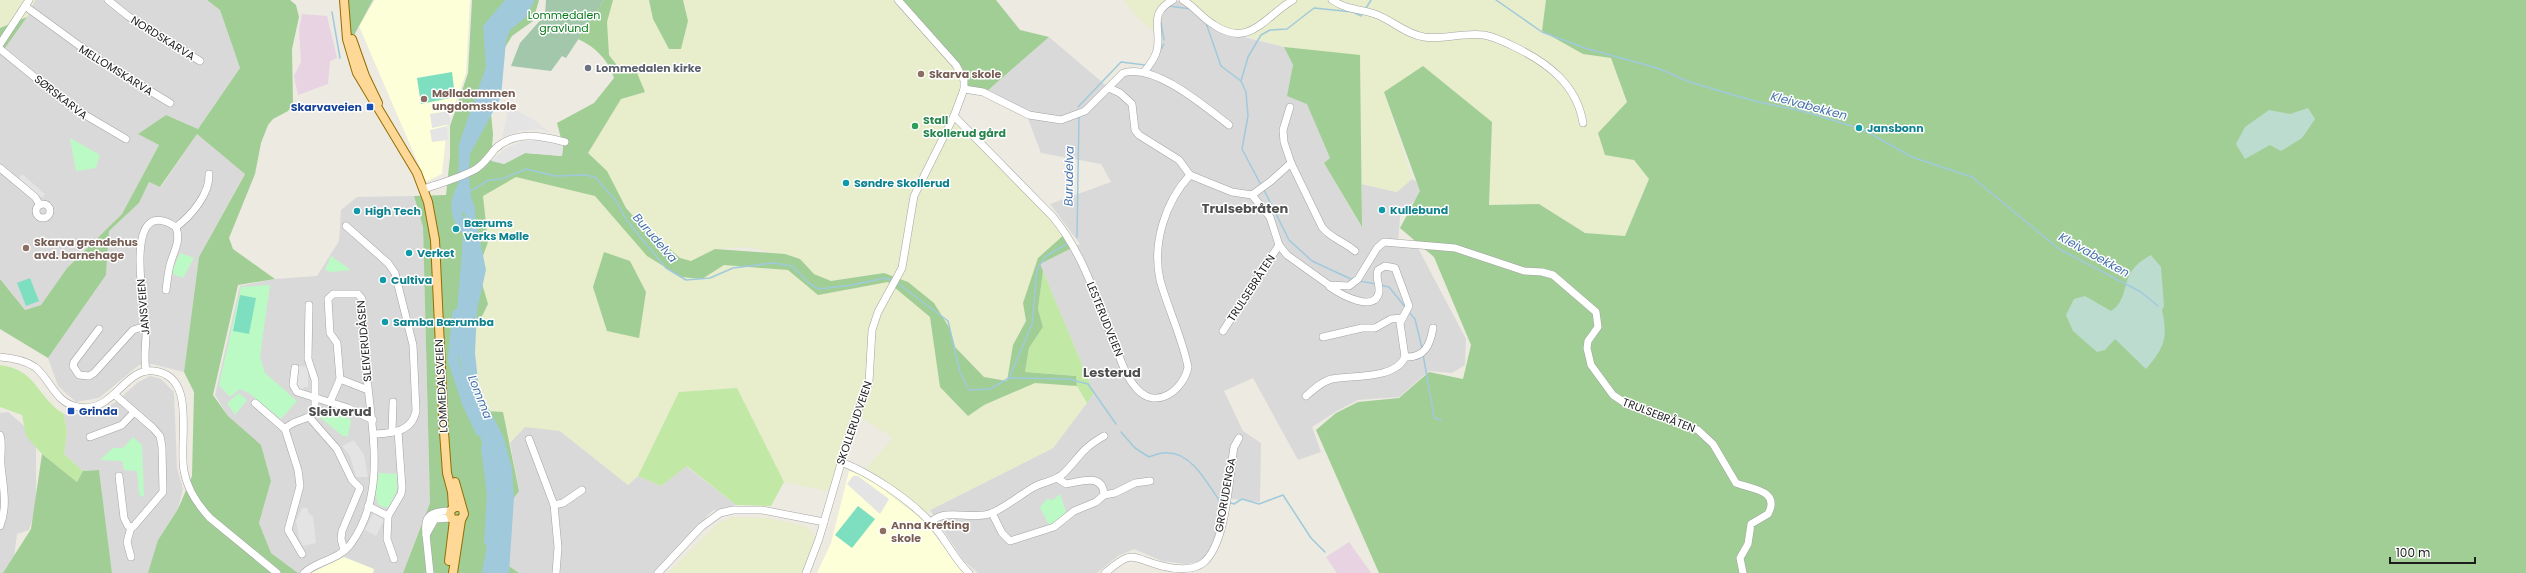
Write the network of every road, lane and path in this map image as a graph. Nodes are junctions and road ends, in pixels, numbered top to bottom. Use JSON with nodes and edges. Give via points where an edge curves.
{"nodes":[{"id":1,"x":108,"y":0,"type":"edge"},
{"id":2,"x":344,"y":0,"type":"edge"},
{"id":3,"x":898,"y":0,"type":"edge"},
{"id":4,"x":1173,"y":0,"type":"edge"},
{"id":5,"x":1183,"y":0,"type":"edge"},
{"id":6,"x":1293,"y":0,"type":"edge"},
{"id":7,"x":1332,"y":0,"type":"edge"},
{"id":8,"x":27,"y":3,"type":"edge"},
{"id":9,"x":0,"y":44,"type":"edge"},
{"id":10,"x":0,"y":49,"type":"edge"},
{"id":11,"x":200,"y":61,"type":"dead end"},
{"id":12,"x":1147,"y":68,"type":"junction"},
{"id":13,"x":1109,"y":88,"type":"junction"},
{"id":14,"x":964,"y":89,"type":"junction"},
{"id":15,"x":170,"y":103,"type":"dead end"},
{"id":16,"x":1290,"y":107,"type":"dead end"},
{"id":17,"x":954,"y":116,"type":"junction"},
{"id":18,"x":1584,"y":123,"type":"dead end"},
{"id":19,"x":1229,"y":125,"type":"dead end"},
{"id":20,"x":126,"y":139,"type":"dead end"},
{"id":21,"x":565,"y":142,"type":"dead end"},
{"id":22,"x":1291,"y":163,"type":"junction"},
{"id":23,"x":0,"y":168,"type":"edge"},
{"id":24,"x":209,"y":174,"type":"dead end"},
{"id":25,"x":1190,"y":175,"type":"junction"},
{"id":26,"x":424,"y":189,"type":"junction"},
{"id":27,"x":1252,"y":195,"type":"junction"},
{"id":28,"x":40,"y":205,"type":"dead end"},
{"id":29,"x":346,"y":226,"type":"dead end"},
{"id":30,"x":176,"y":228,"type":"junction"},
{"id":31,"x":1280,"y":245,"type":"junction"},
{"id":32,"x":1355,"y":251,"type":"dead end"},
{"id":33,"x":1329,"y":285,"type":"junction"},
{"id":34,"x":166,"y":290,"type":"dead end"},
{"id":35,"x":309,"y":305,"type":"dead end"},
{"id":36,"x":1402,"y":318,"type":"junction"},
{"id":37,"x":146,"y":326,"type":"junction"},
{"id":38,"x":99,"y":328,"type":"dead end"},
{"id":39,"x":1433,"y":328,"type":"dead end"},
{"id":40,"x":1223,"y":331,"type":"dead end"},
{"id":41,"x":1323,"y":337,"type":"dead end"},
{"id":42,"x":0,"y":357,"type":"edge"},
{"id":43,"x":1405,"y":357,"type":"junction"},
{"id":44,"x":295,"y":368,"type":"dead end"},
{"id":45,"x":146,"y":371,"type":"junction"},
{"id":46,"x":340,"y":379,"type":"junction"},
{"id":47,"x":368,"y":390,"type":"junction"},
{"id":48,"x":114,"y":395,"type":"junction"},
{"id":49,"x":1306,"y":396,"type":"dead end"},
{"id":50,"x":314,"y":397,"type":"junction"},
{"id":51,"x":330,"y":402,"type":"junction"},
{"id":52,"x":393,"y":402,"type":"dead end"},
{"id":53,"x":255,"y":403,"type":"dead end"},
{"id":54,"x":134,"y":412,"type":"junction"},
{"id":55,"x":309,"y":417,"type":"junction"},
{"id":56,"x":373,"y":420,"type":"junction"},
{"id":57,"x":285,"y":429,"type":"junction"},
{"id":58,"x":395,"y":432,"type":"junction"},
{"id":59,"x":0,"y":434,"type":"edge"},
{"id":60,"x":375,"y":434,"type":"junction"},
{"id":61,"x":1104,"y":436,"type":"dead end"},
{"id":62,"x":90,"y":437,"type":"dead end"},
{"id":63,"x":1239,"y":438,"type":"dead end"},
{"id":64,"x":529,"y":439,"type":"dead end"},
{"id":65,"x":841,"y":462,"type":"junction"},
{"id":66,"x":448,"y":467,"type":"junction"},
{"id":67,"x":119,"y":476,"type":"dead end"},
{"id":68,"x":1057,"y":478,"type":"junction"},
{"id":69,"x":1150,"y":481,"type":"dead end"},
{"id":70,"x":582,"y":490,"type":"dead end"},
{"id":71,"x":1104,"y":495,"type":"junction"},
{"id":72,"x":554,"y":505,"type":"junction"},
{"id":73,"x":368,"y":506,"type":"junction"},
{"id":74,"x":992,"y":513,"type":"junction"},
{"id":75,"x":454,"y":515,"type":"junction"},
{"id":76,"x":388,"y":516,"type":"junction"},
{"id":77,"x":824,"y":522,"type":"junction"},
{"id":78,"x":931,"y":522,"type":"junction"},
{"id":79,"x":0,"y":526,"type":"edge"},
{"id":80,"x":131,"y":527,"type":"junction"},
{"id":81,"x":344,"y":550,"type":"junction"},
{"id":82,"x":302,"y":554,"type":"dead end"},
{"id":83,"x":131,"y":557,"type":"dead end"},
{"id":84,"x":394,"y":559,"type":"dead end"},
{"id":85,"x":1160,"y":570,"type":"edge"},
{"id":86,"x":276,"y":573,"type":"edge"},
{"id":87,"x":304,"y":573,"type":"edge"},
{"id":88,"x":430,"y":573,"type":"edge"},
{"id":89,"x":449,"y":573,"type":"edge"},
{"id":90,"x":453,"y":573,"type":"edge"},
{"id":91,"x":556,"y":573,"type":"edge"},
{"id":92,"x":658,"y":573,"type":"edge"},
{"id":93,"x":806,"y":573,"type":"edge"},
{"id":94,"x":969,"y":573,"type":"edge"},
{"id":95,"x":1105,"y":573,"type":"edge"},
{"id":96,"x":1743,"y":573,"type":"edge"}],
"edges":[{"from":1,"to":11,"type":"street","name":"NORDSKARVA","via":[[128,16]]},
{"from":2,"to":26,"type":"main road","name":"LOMMEDALSVEIEN","via":[[346,22],[359,62],[387,124]]},
{"from":3,"to":14,"type":"street","via":[[956,65],[964,80]]},
{"from":4,"to":12,"type":"street","via":[[1164,6],[1157,16],[1157,50]]},
{"from":5,"to":6,"type":"street","via":[[1215,26],[1238,34],[1255,29]]},
{"from":7,"to":18,"type":"street","via":[[1356,10],[1376,14],[1413,34],[1439,38],[1484,35],[1535,56],[1554,71],[1572,94],[1582,112]]},
{"from":8,"to":9,"type":"street"},
{"from":8,"to":15,"type":"street","name":"MELLOMSKARVA","via":[[93,56]]},
{"from":10,"to":20,"type":"street","name":"SØRSKARVA","via":[[70,106]]},
{"from":12,"to":13,"type":"street","via":[[1123,74]]},
{"from":12,"to":19,"type":"street","via":[[1190,95]]},
{"from":13,"to":14,"type":"street","via":[[1076,115],[1056,120],[1029,115],[982,92]]},
{"from":13,"to":25,"type":"street","via":[[1120,92],[1132,104],[1135,130],[1139,135],[1179,160]]},
{"from":14,"to":17,"type":"street","name":"SKOLLERUDVEIEN"},
{"from":16,"to":22,"type":"street","via":[[1283,130]]},
{"from":17,"to":25,"type":"street","name":"LESTERUDVEIEN","via":[[1053,217],[1066,234],[1088,276],[1128,376],[1144,395],[1154,398],[1174,392],[1186,376],[1188,367],[1160,279],[1158,253],[1167,211],[1176,193]]},
{"from":17,"to":65,"type":"street","name":"SKOLLERUDVEIEN","via":[[914,196],[902,268],[875,321],[871,339],[869,382]]},
{"from":21,"to":26,"type":"street","via":[[542,136],[511,139],[499,146],[482,165],[471,172]]},
{"from":22,"to":27,"type":"street"},
{"from":22,"to":32,"type":"street","via":[[1325,232]]},
{"from":23,"to":28,"type":"street","via":[[35,197]]},
{"from":24,"to":30,"type":"street","via":[[209,186],[203,196],[188,218]]},
{"from":25,"to":27,"type":"street","via":[[1232,192]]},
{"from":26,"to":66,"type":"main road","name":"LOMMEDALSVEIEN","via":[[435,240]]},
{"from":27,"to":31,"type":"street","name":"TRULSEBRÅTEN","via":[[1270,217]]},
{"from":29,"to":58,"type":"street","via":[[388,262],[400,285],[413,345],[416,411],[410,424]]},
{"from":30,"to":34,"type":"street","via":[[179,243],[170,266]]},
{"from":30,"to":37,"type":"street","name":"JANSVEIEN","via":[[161,221],[152,223],[142,237],[139,261]]},
{"from":31,"to":33,"type":"street","name":"TRULSEBRÅTEN","via":[[1298,266]]},
{"from":31,"to":40,"type":"street","name":"TRULSEBRÅTEN"},
{"from":33,"to":36,"type":"street","name":"TRULSEBRÅTEN","via":[[1350,299],[1372,301],[1379,290],[1378,270],[1392,266],[1396,269],[1409,303]]},
{"from":33,"to":96,"type":"street","name":"TRULSEBRÅTEN","via":[[1349,286],[1358,278],[1377,248],[1389,242],[1455,248],[1524,271],[1542,272],[1564,283],[1596,312],[1598,327],[1588,341],[1587,348],[1591,366],[1613,395],[1628,405],[1698,430],[1713,444],[1736,483],[1761,490],[1770,497],[1768,514],[1754,521],[1750,527],[1748,544],[1740,558]]},
{"from":35,"to":50,"type":"street","via":[[308,360],[315,380]]},
{"from":36,"to":41,"type":"street","via":[[1391,319],[1375,328],[1362,328]]},
{"from":36,"to":43,"type":"street","name":"TRULSEBRÅTEN","via":[[1400,329]]},
{"from":37,"to":38,"type":"street","via":[[133,330],[94,373],[89,376],[79,375],[73,366],[74,362]]},
{"from":37,"to":45,"type":"street","name":"JANSVEIEN"},
{"from":39,"to":43,"type":"street","via":[[1423,353]]},
{"from":42,"to":48,"type":"street","via":[[20,360],[34,367],[57,395],[71,405],[94,407]]},
{"from":43,"to":49,"type":"street","via":[[1395,369],[1355,379],[1330,379]]},
{"from":44,"to":50,"type":"street","via":[[294,389]]},
{"from":45,"to":48,"type":"street","via":[[131,379]]},
{"from":45,"to":86,"type":"street","via":[[152,370],[168,375],[180,390],[183,470],[189,489],[210,518]]},
{"from":46,"to":47,"type":"street","name":"SLEIVERUDÅSEN"},
{"from":46,"to":47,"type":"street","name":"SLEIVERUDÅSEN","via":[[337,344],[330,333],[328,299],[338,293],[358,294],[362,299]]},
{"from":46,"to":51,"type":"street"},
{"from":47,"to":56,"type":"street","name":"SLEIVERUDÅSEN"},
{"from":48,"to":54,"type":"street"},
{"from":50,"to":51,"type":"street"},
{"from":50,"to":55,"type":"street","via":[[315,412]]},
{"from":51,"to":56,"type":"street"},
{"from":52,"to":58,"type":"street"},
{"from":53,"to":57,"type":"street"},
{"from":54,"to":62,"type":"street","via":[[122,425]]},
{"from":54,"to":80,"type":"street","via":[[160,436],[164,485],[160,495],[137,524]]},
{"from":55,"to":57,"type":"street","via":[[292,423]]},
{"from":55,"to":81,"type":"street","via":[[337,449],[352,480],[360,488],[342,531]]},
{"from":56,"to":60,"type":"street","name":"SLEIVERUDÅSEN"},
{"from":57,"to":82,"type":"street","via":[[298,470],[300,486],[288,530]]},
{"from":58,"to":60,"type":"street"},
{"from":58,"to":76,"type":"street","via":[[402,488]]},
{"from":59,"to":79,"type":"street","via":[[4,503]]},
{"from":60,"to":73,"type":"street","name":"SLEIVERUDÅSEN","via":[[373,479]]},
{"from":61,"to":68,"type":"street","via":[[1083,449]]},
{"from":63,"to":85,"type":"street","name":"GRORUDENGA","via":[[1234,447],[1220,531],[1210,556],[1194,568]]},
{"from":64,"to":72,"type":"street"},
{"from":65,"to":77,"type":"street","name":"SKOLLERUDVEIEN"},
{"from":65,"to":78,"type":"street","via":[[878,480]]},
{"from":66,"to":75,"type":"main road","name":"LOMMEDALSVEIEN"},
{"from":66,"to":75,"type":"main road","name":"LOMMEDALSVEIEN","via":[[462,508]]},
{"from":67,"to":80,"type":"street","via":[[124,518]]},
{"from":68,"to":71,"type":"street","via":[[1066,484],[1092,479],[1098,481],[1104,489]]},
{"from":68,"to":74,"type":"street","via":[[1035,486]]},
{"from":69,"to":71,"type":"street","via":[[1135,483]]},
{"from":70,"to":72,"type":"street","via":[[563,503]]},
{"from":71,"to":74,"type":"street","via":[[1054,527],[1010,540],[1002,533]]},
{"from":72,"to":91,"type":"street","via":[[558,547]]},
{"from":73,"to":76,"type":"street"},
{"from":73,"to":81,"type":"street","name":"SLEIVERUDÅSEN","via":[[356,536]]},
{"from":74,"to":78,"type":"street","via":[[972,517],[943,515]]},
{"from":75,"to":88,"type":"street","via":[[439,512],[429,517],[424,525]]},
{"from":75,"to":89,"type":"main road","name":"LOMMEDALSVEIEN"},
{"from":75,"to":90,"type":"main road","name":"LOMMEDALSVEIEN"},
{"from":76,"to":84,"type":"street","via":[[387,539]]},
{"from":77,"to":92,"type":"street","via":[[762,510],[733,510],[720,513],[701,527]]},
{"from":77,"to":93,"type":"street","name":"SKOLLERUDVEIEN"},
{"from":78,"to":94,"type":"street","via":[[949,550]]},
{"from":80,"to":83,"type":"street","via":[[127,542]]},
{"from":81,"to":87,"type":"street","name":"SLEIVERUDÅSEN"},
{"from":85,"to":95,"type":"street","name":"GRORUDENGA","via":[[1133,556],[1120,561]]}]}
